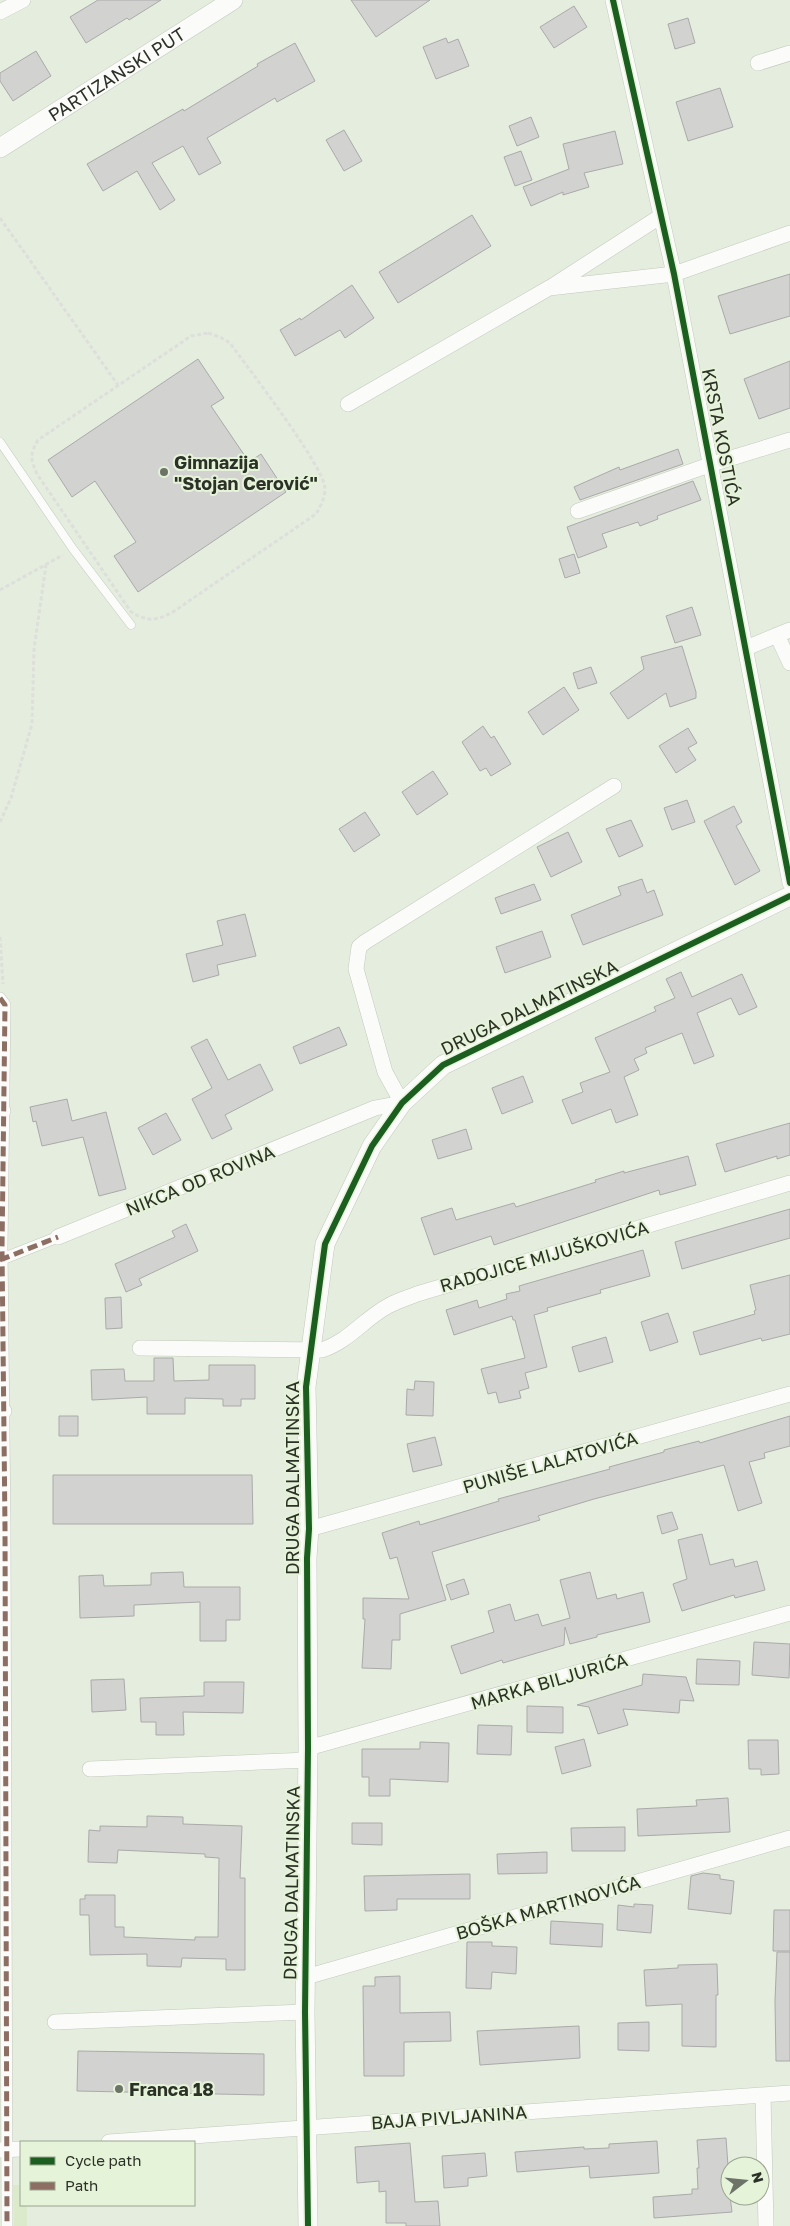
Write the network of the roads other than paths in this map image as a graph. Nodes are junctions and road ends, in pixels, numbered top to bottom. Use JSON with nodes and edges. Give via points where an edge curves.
{"nodes":[{"id":1,"x":23,"y":0,"type":"edge"},
{"id":2,"x":233,"y":0,"type":"edge"},
{"id":3,"x":613,"y":0,"type":"edge"},
{"id":4,"x":0,"y":12,"type":"edge"},
{"id":5,"x":790,"y":53,"type":"edge"},
{"id":6,"x":758,"y":63,"type":"dead end"},
{"id":7,"x":0,"y":148,"type":"edge"},
{"id":8,"x":661,"y":216,"type":"junction"},
{"id":9,"x":790,"y":233,"type":"edge"},
{"id":10,"x":674,"y":274,"type":"junction"},
{"id":11,"x":549,"y":288,"type":"junction"},
{"id":12,"x":348,"y":404,"type":"dead end"},
{"id":13,"x":790,"y":440,"type":"edge"},
{"id":14,"x":0,"y":442,"type":"edge"},
{"id":15,"x":712,"y":464,"type":"junction"},
{"id":16,"x":578,"y":511,"type":"dead end"},
{"id":17,"x":131,"y":625,"type":"dead end"},
{"id":18,"x":784,"y":632,"type":"edge"},
{"id":19,"x":746,"y":648,"type":"junction"},
{"id":20,"x":790,"y":663,"type":"edge"},
{"id":21,"x":614,"y":786,"type":"dead end"},
{"id":22,"x":790,"y":883,"type":"edge"},
{"id":23,"x":790,"y":896,"type":"edge"},
{"id":24,"x":2,"y":1001,"type":"edge"},
{"id":25,"x":402,"y":1104,"type":"junction"},
{"id":26,"x":2,"y":1110,"type":"edge"},
{"id":27,"x":790,"y":1184,"type":"edge"},
{"id":28,"x":58,"y":1237,"type":"joint"},
{"id":29,"x":1,"y":1260,"type":"edge"},
{"id":30,"x":140,"y":1348,"type":"dead end"},
{"id":31,"x":311,"y":1351,"type":"junction"},
{"id":32,"x":790,"y":1394,"type":"edge"},
{"id":33,"x":2,"y":1411,"type":"edge"},
{"id":34,"x":309,"y":1529,"type":"junction"},
{"id":35,"x":790,"y":1613,"type":"edge"},
{"id":36,"x":308,"y":1754,"type":"junction"},
{"id":37,"x":90,"y":1768,"type":"dead end"},
{"id":38,"x":790,"y":1838,"type":"edge"},
{"id":39,"x":306,"y":1977,"type":"junction"},
{"id":40,"x":305,"y":2012,"type":"junction"},
{"id":41,"x":55,"y":2022,"type":"dead end"},
{"id":42,"x":790,"y":2093,"type":"edge"},
{"id":43,"x":763,"y":2095,"type":"junction"},
{"id":44,"x":306,"y":2127,"type":"junction"},
{"id":45,"x":122,"y":2141,"type":"edge"},
{"id":46,"x":20,"y":2149,"type":"edge"},
{"id":47,"x":3,"y":2150,"type":"edge"},
{"id":48,"x":7,"y":2226,"type":"edge"},
{"id":49,"x":308,"y":2226,"type":"edge"},
{"id":50,"x":766,"y":2226,"type":"edge"}],
"edges":[{"from":1,"to":4,"type":"street"},
{"from":2,"to":7,"type":"street","name":"PARTIZANSKI PUT"},
{"from":3,"to":8,"type":"street","name":"KRSTA KOSTIĆA"},
{"from":5,"to":6,"type":"street"},
{"from":8,"to":10,"type":"street","name":"KRSTA KOSTIĆA"},
{"from":8,"to":11,"type":"street"},
{"from":9,"to":10,"type":"street"},
{"from":10,"to":11,"type":"street"},
{"from":10,"to":15,"type":"street","name":"KRSTA KOSTIĆA"},
{"from":11,"to":12,"type":"street"},
{"from":13,"to":15,"type":"street"},
{"from":14,"to":17,"type":"lane","via":[[73,549]]},
{"from":15,"to":16,"type":"street"},
{"from":15,"to":19,"type":"street","name":"KRSTA KOSTIĆA"},
{"from":18,"to":19,"type":"street"},
{"from":18,"to":20,"type":"street"},
{"from":19,"to":22,"type":"street","name":"KRSTA KOSTIĆA"},
{"from":21,"to":25,"type":"street","via":[[359,947],[356,969],[386,1072]]},
{"from":23,"to":25,"type":"street","name":"DRUGA DALMATINSKA","via":[[443,1066]]},
{"from":24,"to":26,"type":"street"},
{"from":25,"to":28,"type":"street","name":"NIKCA OD ROVINA","via":[[375,1108]]},
{"from":25,"to":31,"type":"street","name":"DRUGA DALMATINSKA","via":[[372,1146],[326,1244]]},
{"from":26,"to":29,"type":"street"},
{"from":27,"to":31,"type":"street","name":"RADOJICE MIJUŠKOVIĆA","via":[[417,1294],[388,1306],[334,1346]]},
{"from":28,"to":29,"type":"street","name":"NIKCA OD ROVINA"},
{"from":29,"to":33,"type":"street"},
{"from":30,"to":31,"type":"street","name":"RADOJICE MIJUŠKOVIĆA"},
{"from":31,"to":34,"type":"street","name":"DRUGA DALMATINSKA","via":[[306,1387]]},
{"from":32,"to":34,"type":"street","name":"PUNIŠE LALATOVIĆA"},
{"from":33,"to":47,"type":"street"},
{"from":34,"to":36,"type":"street","name":"DRUGA DALMATINSKA"},
{"from":35,"to":36,"type":"street","name":"MARKA BILJURIĆA"},
{"from":36,"to":37,"type":"street","name":"MARKA BILJURIĆA"},
{"from":36,"to":39,"type":"street","name":"DRUGA DALMATINSKA"},
{"from":38,"to":39,"type":"street","name":"BOŠKA MARTINOVIĆA"},
{"from":39,"to":40,"type":"street","name":"DRUGA DALMATINSKA"},
{"from":40,"to":41,"type":"street"},
{"from":40,"to":44,"type":"street","name":"DRUGA DALMATINSKA"},
{"from":42,"to":43,"type":"street","name":"BAJA PIVLJANINA"},
{"from":43,"to":44,"type":"street","name":"BAJA PIVLJANINA"},
{"from":43,"to":50,"type":"street"},
{"from":44,"to":45,"type":"street","name":"BAJA PIVLJANINA"},
{"from":44,"to":49,"type":"street","name":"DRUGA DALMATINSKA"},
{"from":46,"to":47,"type":"street"},
{"from":47,"to":48,"type":"street"}]}
